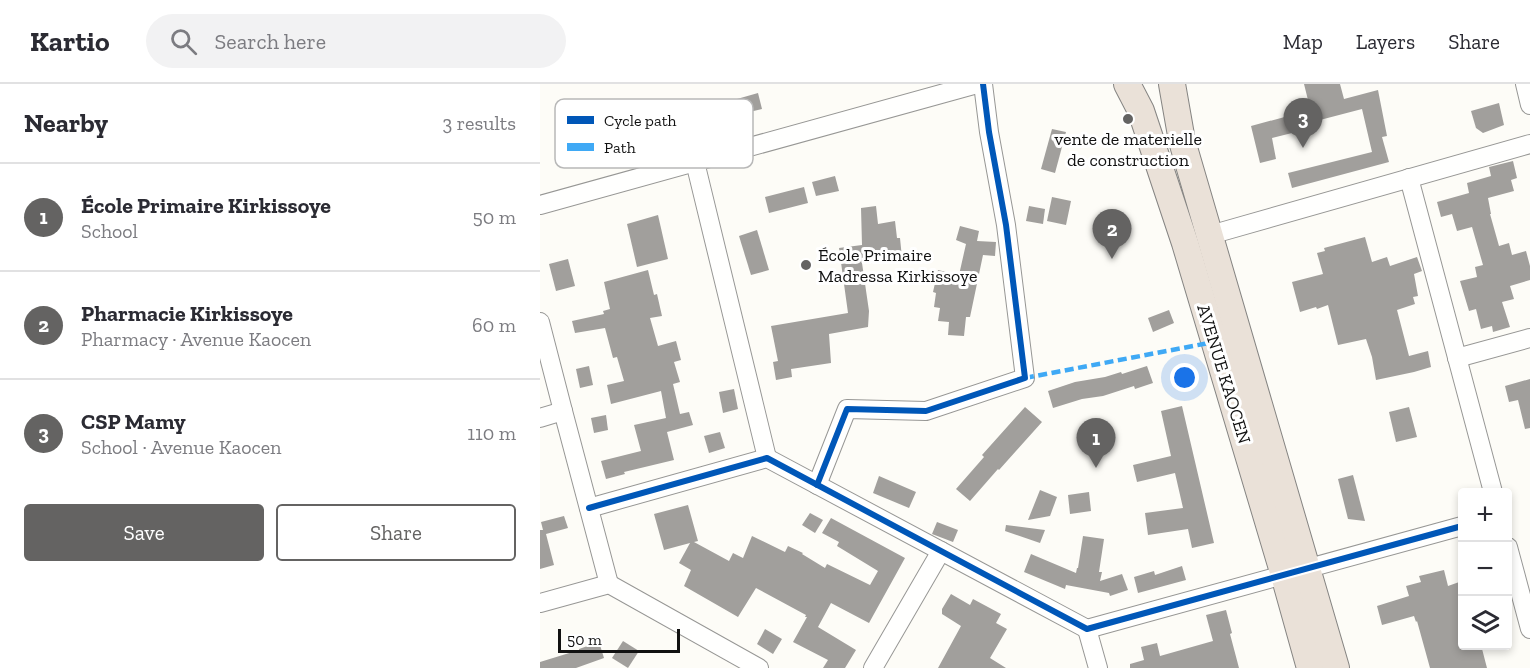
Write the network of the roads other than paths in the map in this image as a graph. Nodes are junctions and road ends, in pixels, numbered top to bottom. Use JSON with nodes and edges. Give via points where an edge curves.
{"nodes":[{"id":1,"x":977,"y":84,"type":"edge"},
{"id":2,"x":983,"y":84,"type":"edge"},
{"id":3,"x":1127,"y":84,"type":"edge"},
{"id":4,"x":1172,"y":84,"type":"edge"},
{"id":5,"x":1525,"y":84,"type":"edge"},
{"id":6,"x":1530,"y":105,"type":"edge"},
{"id":7,"x":1530,"y":144,"type":"edge"},
{"id":8,"x":753,"y":146,"type":"edge"},
{"id":9,"x":673,"y":168,"type":"edge"},
{"id":10,"x":696,"y":168,"type":"edge"},
{"id":11,"x":1408,"y":178,"type":"junction"},
{"id":12,"x":540,"y":205,"type":"edge"},
{"id":13,"x":1210,"y":235,"type":"junction"},
{"id":14,"x":540,"y":322,"type":"edge"},
{"id":15,"x":1530,"y":338,"type":"edge"},
{"id":16,"x":1457,"y":357,"type":"junction"},
{"id":17,"x":563,"y":411,"type":"junction"},
{"id":18,"x":540,"y":418,"type":"edge"},
{"id":19,"x":767,"y":458,"type":"junction"},
{"id":20,"x":817,"y":485,"type":"junction"},
{"id":21,"x":1492,"y":488,"type":"edge"},
{"id":22,"x":589,"y":508,"type":"junction"},
{"id":23,"x":1458,"y":527,"type":"edge"},
{"id":24,"x":941,"y":551,"type":"junction"},
{"id":25,"x":1512,"y":560,"type":"edge"},
{"id":26,"x":1296,"y":572,"type":"junction"},
{"id":27,"x":609,"y":584,"type":"junction"},
{"id":28,"x":540,"y":603,"type":"edge"},
{"id":29,"x":1528,"y":610,"type":"edge"},
{"id":30,"x":1088,"y":629,"type":"junction"},
{"id":31,"x":1530,"y":629,"type":"edge"},
{"id":32,"x":759,"y":668,"type":"edge"},
{"id":33,"x":873,"y":668,"type":"edge"},
{"id":34,"x":1098,"y":668,"type":"edge"},
{"id":35,"x":1310,"y":668,"type":"edge"},
{"id":36,"x":1336,"y":668,"type":"edge"}],
"edges":[{"from":1,"to":8,"type":"street"},
{"from":2,"to":20,"type":"street","via":[[1025,378],[926,411],[847,409]]},
{"from":3,"to":26,"type":"highway","name":"AVENUE KAOCEN","via":[[1141,111]]},
{"from":4,"to":13,"type":"highway","name":"AVENUE KAOCEN","via":[[1182,141]]},
{"from":5,"to":6,"type":"street"},
{"from":7,"to":11,"type":"street"},
{"from":9,"to":12,"type":"street"},
{"from":10,"to":19,"type":"street"},
{"from":11,"to":13,"type":"street"},
{"from":11,"to":16,"type":"street"},
{"from":13,"to":26,"type":"highway","name":"AVENUE KAOCEN"},
{"from":14,"to":17,"type":"street"},
{"from":15,"to":16,"type":"street"},
{"from":16,"to":21,"type":"street"},
{"from":17,"to":18,"type":"street"},
{"from":17,"to":22,"type":"street"},
{"from":19,"to":20,"type":"street"},
{"from":19,"to":22,"type":"street"},
{"from":20,"to":24,"type":"street"},
{"from":22,"to":27,"type":"street"},
{"from":23,"to":26,"type":"street"},
{"from":24,"to":30,"type":"street"},
{"from":24,"to":33,"type":"street"},
{"from":25,"to":29,"type":"street"},
{"from":26,"to":30,"type":"street"},
{"from":26,"to":35,"type":"highway","name":"AVENUE KAOCEN"},
{"from":26,"to":36,"type":"highway","name":"AVENUE KAOCEN"},
{"from":27,"to":28,"type":"street"},
{"from":27,"to":32,"type":"street"},
{"from":29,"to":31,"type":"street"},
{"from":30,"to":34,"type":"street"}]}
